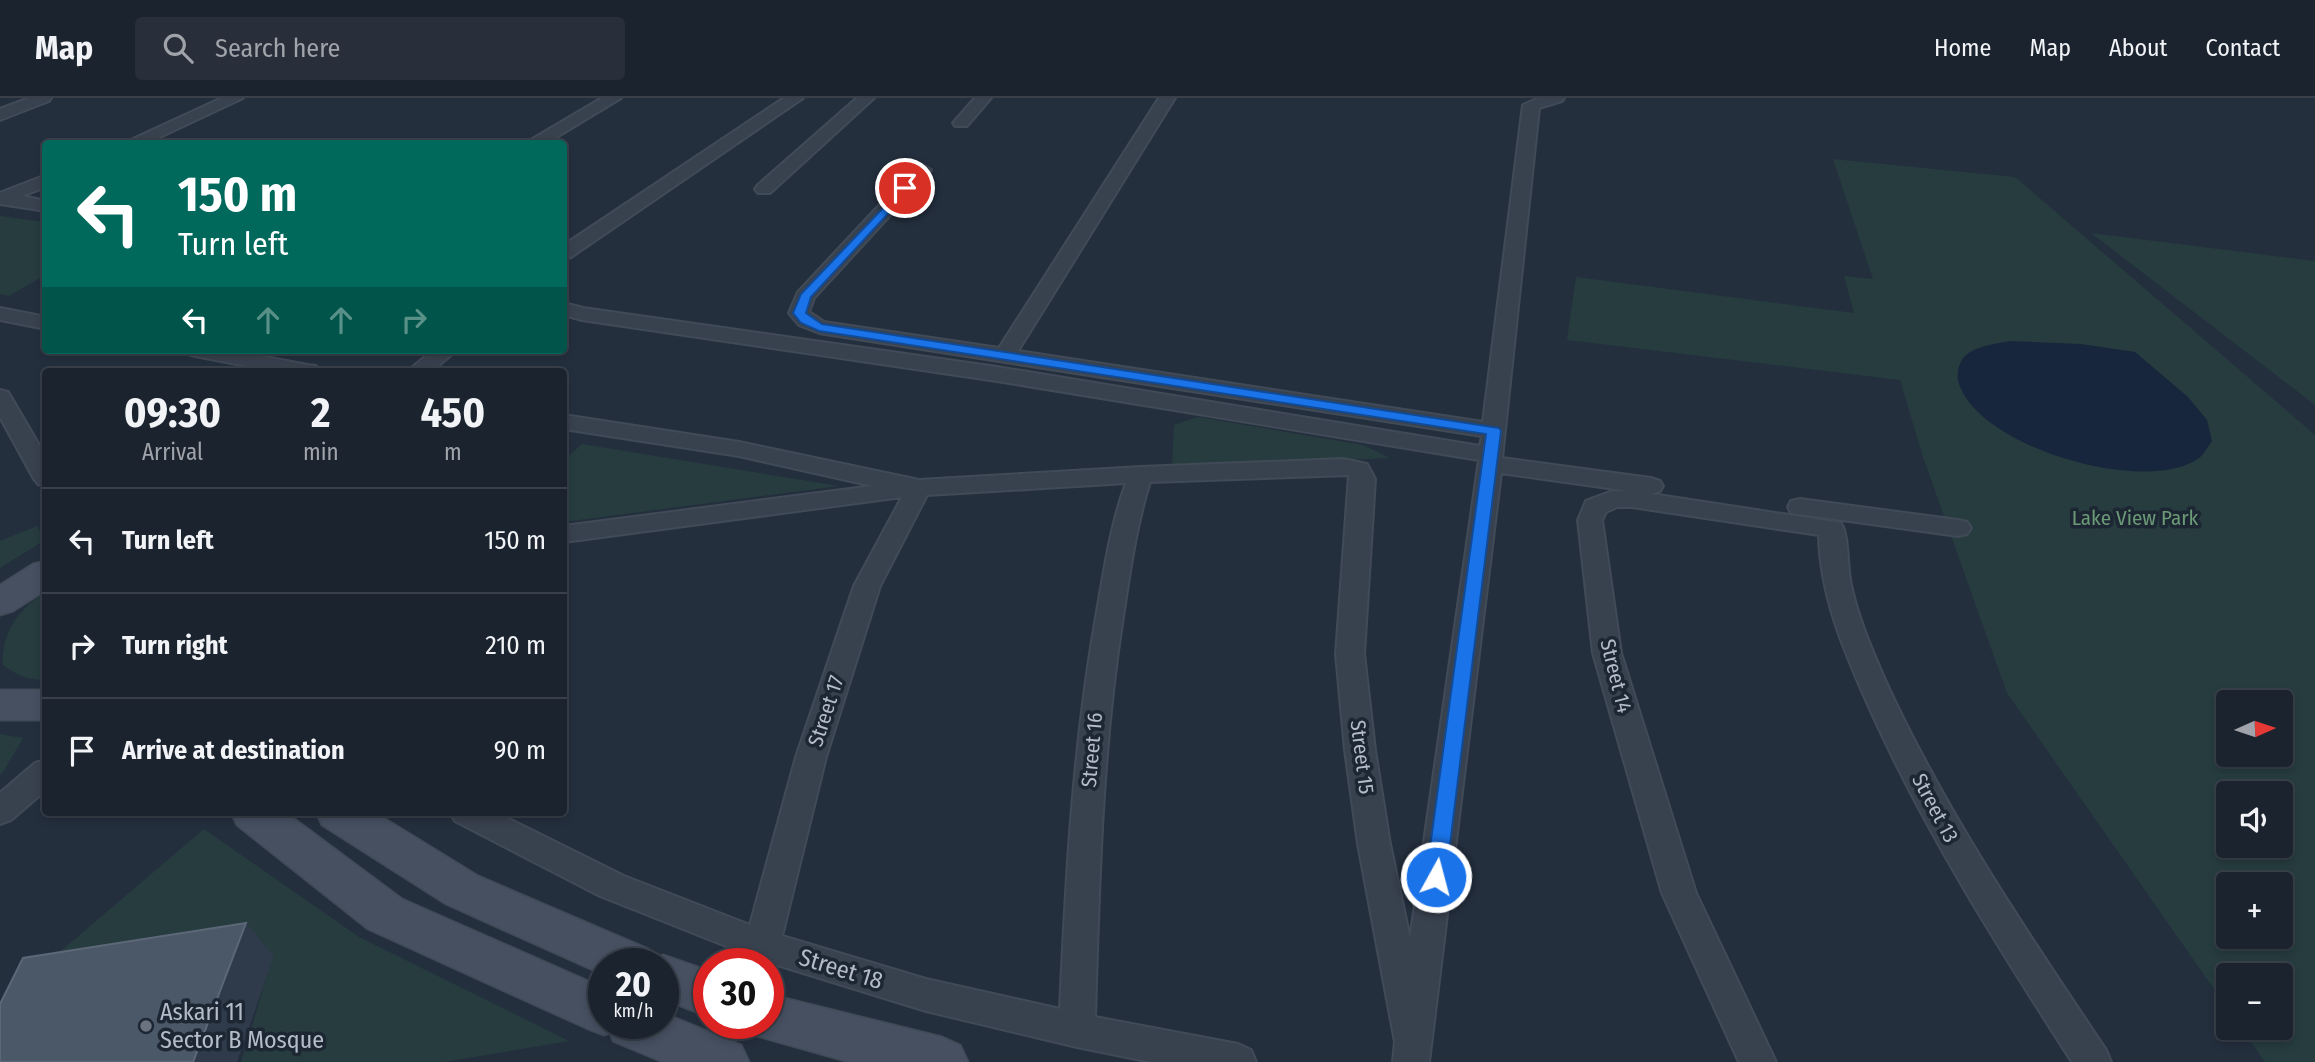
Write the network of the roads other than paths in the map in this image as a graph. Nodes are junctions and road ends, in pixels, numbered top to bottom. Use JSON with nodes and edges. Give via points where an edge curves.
{"nodes":[{"id":1,"x":43,"y":98,"type":"edge"},
{"id":2,"x":235,"y":98,"type":"edge"},
{"id":3,"x":612,"y":98,"type":"edge"},
{"id":4,"x":795,"y":98,"type":"edge"},
{"id":5,"x":866,"y":98,"type":"edge"},
{"id":6,"x":983,"y":98,"type":"edge"},
{"id":7,"x":1167,"y":98,"type":"edge"},
{"id":8,"x":1539,"y":100,"type":"edge"},
{"id":9,"x":0,"y":115,"type":"edge"},
{"id":10,"x":961,"y":124,"type":"dead end"},
{"id":11,"x":139,"y":140,"type":"edge"},
{"id":12,"x":539,"y":140,"type":"edge"},
{"id":13,"x":922,"y":170,"type":"dead end"},
{"id":14,"x":42,"y":182,"type":"edge"},
{"id":15,"x":764,"y":189,"type":"dead end"},
{"id":16,"x":1,"y":199,"type":"edge"},
{"id":17,"x":42,"y":205,"type":"edge"},
{"id":18,"x":567,"y":251,"type":"edge"},
{"id":19,"x":567,"y":310,"type":"edge"},
{"id":20,"x":0,"y":314,"type":"edge"},
{"id":21,"x":42,"y":322,"type":"edge"},
{"id":22,"x":215,"y":354,"type":"edge"},
{"id":23,"x":421,"y":354,"type":"edge"},
{"id":24,"x":441,"y":354,"type":"edge"},
{"id":25,"x":1006,"y":354,"type":"junction"},
{"id":26,"x":225,"y":356,"type":"junction"},
{"id":27,"x":207,"y":368,"type":"edge"},
{"id":28,"x":291,"y":368,"type":"edge"},
{"id":29,"x":403,"y":368,"type":"edge"},
{"id":30,"x":423,"y":368,"type":"edge"},
{"id":31,"x":0,"y":397,"type":"edge"},
{"id":32,"x":567,"y":422,"type":"edge"},
{"id":33,"x":1491,"y":450,"type":"junction"},
{"id":34,"x":1359,"y":469,"type":"joint"},
{"id":35,"x":42,"y":470,"type":"edge"},
{"id":36,"x":1141,"y":474,"type":"junction"},
{"id":37,"x":919,"y":488,"type":"junction"},
{"id":38,"x":1958,"y":528,"type":"dead end"},
{"id":39,"x":1832,"y":529,"type":"joint"},
{"id":40,"x":567,"y":534,"type":"edge"},
{"id":41,"x":42,"y":576,"type":"edge"},
{"id":42,"x":0,"y":602,"type":"edge"},
{"id":43,"x":0,"y":705,"type":"edge"},
{"id":44,"x":42,"y":705,"type":"edge"},
{"id":45,"x":42,"y":775,"type":"edge"},
{"id":46,"x":0,"y":811,"type":"edge"},
{"id":47,"x":258,"y":816,"type":"edge"},
{"id":48,"x":344,"y":816,"type":"edge"},
{"id":49,"x":474,"y":816,"type":"edge"},
{"id":50,"x":594,"y":948,"type":"edge"},
{"id":51,"x":745,"y":948,"type":"edge"},
{"id":52,"x":760,"y":948,"type":"edge"},
{"id":53,"x":784,"y":960,"type":"edge"},
{"id":54,"x":588,"y":1005,"type":"edge"},
{"id":55,"x":784,"y":1021,"type":"edge"},
{"id":56,"x":1077,"y":1030,"type":"junction"},
{"id":57,"x":667,"y":1039,"type":"edge"},
{"id":58,"x":1413,"y":1052,"type":"edge"},
{"id":59,"x":723,"y":1062,"type":"edge"},
{"id":60,"x":942,"y":1062,"type":"edge"},
{"id":61,"x":1238,"y":1062,"type":"edge"},
{"id":62,"x":1758,"y":1062,"type":"edge"},
{"id":63,"x":2093,"y":1062,"type":"edge"}],
"edges":[{"from":1,"to":9,"type":"street"},
{"from":2,"to":11,"type":"street"},
{"from":3,"to":12,"type":"street"},
{"from":4,"to":18,"type":"street"},
{"from":5,"to":15,"type":"street"},
{"from":6,"to":10,"type":"street"},
{"from":7,"to":25,"type":"street"},
{"from":8,"to":33,"type":"street"},
{"from":13,"to":25,"type":"street","via":[[805,296],[799,313],[819,327]]},
{"from":14,"to":16,"type":"street"},
{"from":16,"to":17,"type":"street"},
{"from":19,"to":33,"type":"street"},
{"from":20,"to":21,"type":"street"},
{"from":22,"to":26,"type":"street"},
{"from":23,"to":29,"type":"street"},
{"from":24,"to":30,"type":"street"},
{"from":25,"to":33,"type":"street"},
{"from":26,"to":27,"type":"street"},
{"from":26,"to":28,"type":"street"},
{"from":31,"to":35,"type":"street"},
{"from":32,"to":37,"type":"street","via":[[739,449]]},
{"from":33,"to":38,"type":"street"},
{"from":33,"to":58,"type":"street"},
{"from":34,"to":36,"type":"street"},
{"from":34,"to":58,"type":"street","name":"Street 15","via":[[1363,479],[1350,654],[1374,844]]},
{"from":36,"to":37,"type":"street"},
{"from":36,"to":56,"type":"street","name":"Street 16","via":[[1125,521],[1097,691],[1084,837]]},
{"from":37,"to":40,"type":"street"},
{"from":37,"to":52,"type":"street","name":"Street 17","via":[[867,586],[811,757]]},
{"from":39,"to":62,"type":"street","name":"Street 14","via":[[1632,499],[1613,499],[1595,508],[1590,520],[1607,653],[1679,893]]},
{"from":39,"to":63,"type":"street","name":"Street 13","via":[[1831,556],[1843,605],[1888,718],[1948,835]]},
{"from":41,"to":42,"type":"street"},
{"from":43,"to":44,"type":"street"},
{"from":45,"to":46,"type":"street"},
{"from":47,"to":54,"type":"street","via":[[385,914]]},
{"from":48,"to":50,"type":"street","via":[[462,890]]},
{"from":49,"to":51,"type":"street","name":"Street 18"},
{"from":53,"to":56,"type":"street","name":"Street 18"},
{"from":55,"to":60,"type":"street"},
{"from":56,"to":61,"type":"street","name":"Street 18"},
{"from":57,"to":59,"type":"street"}]}
